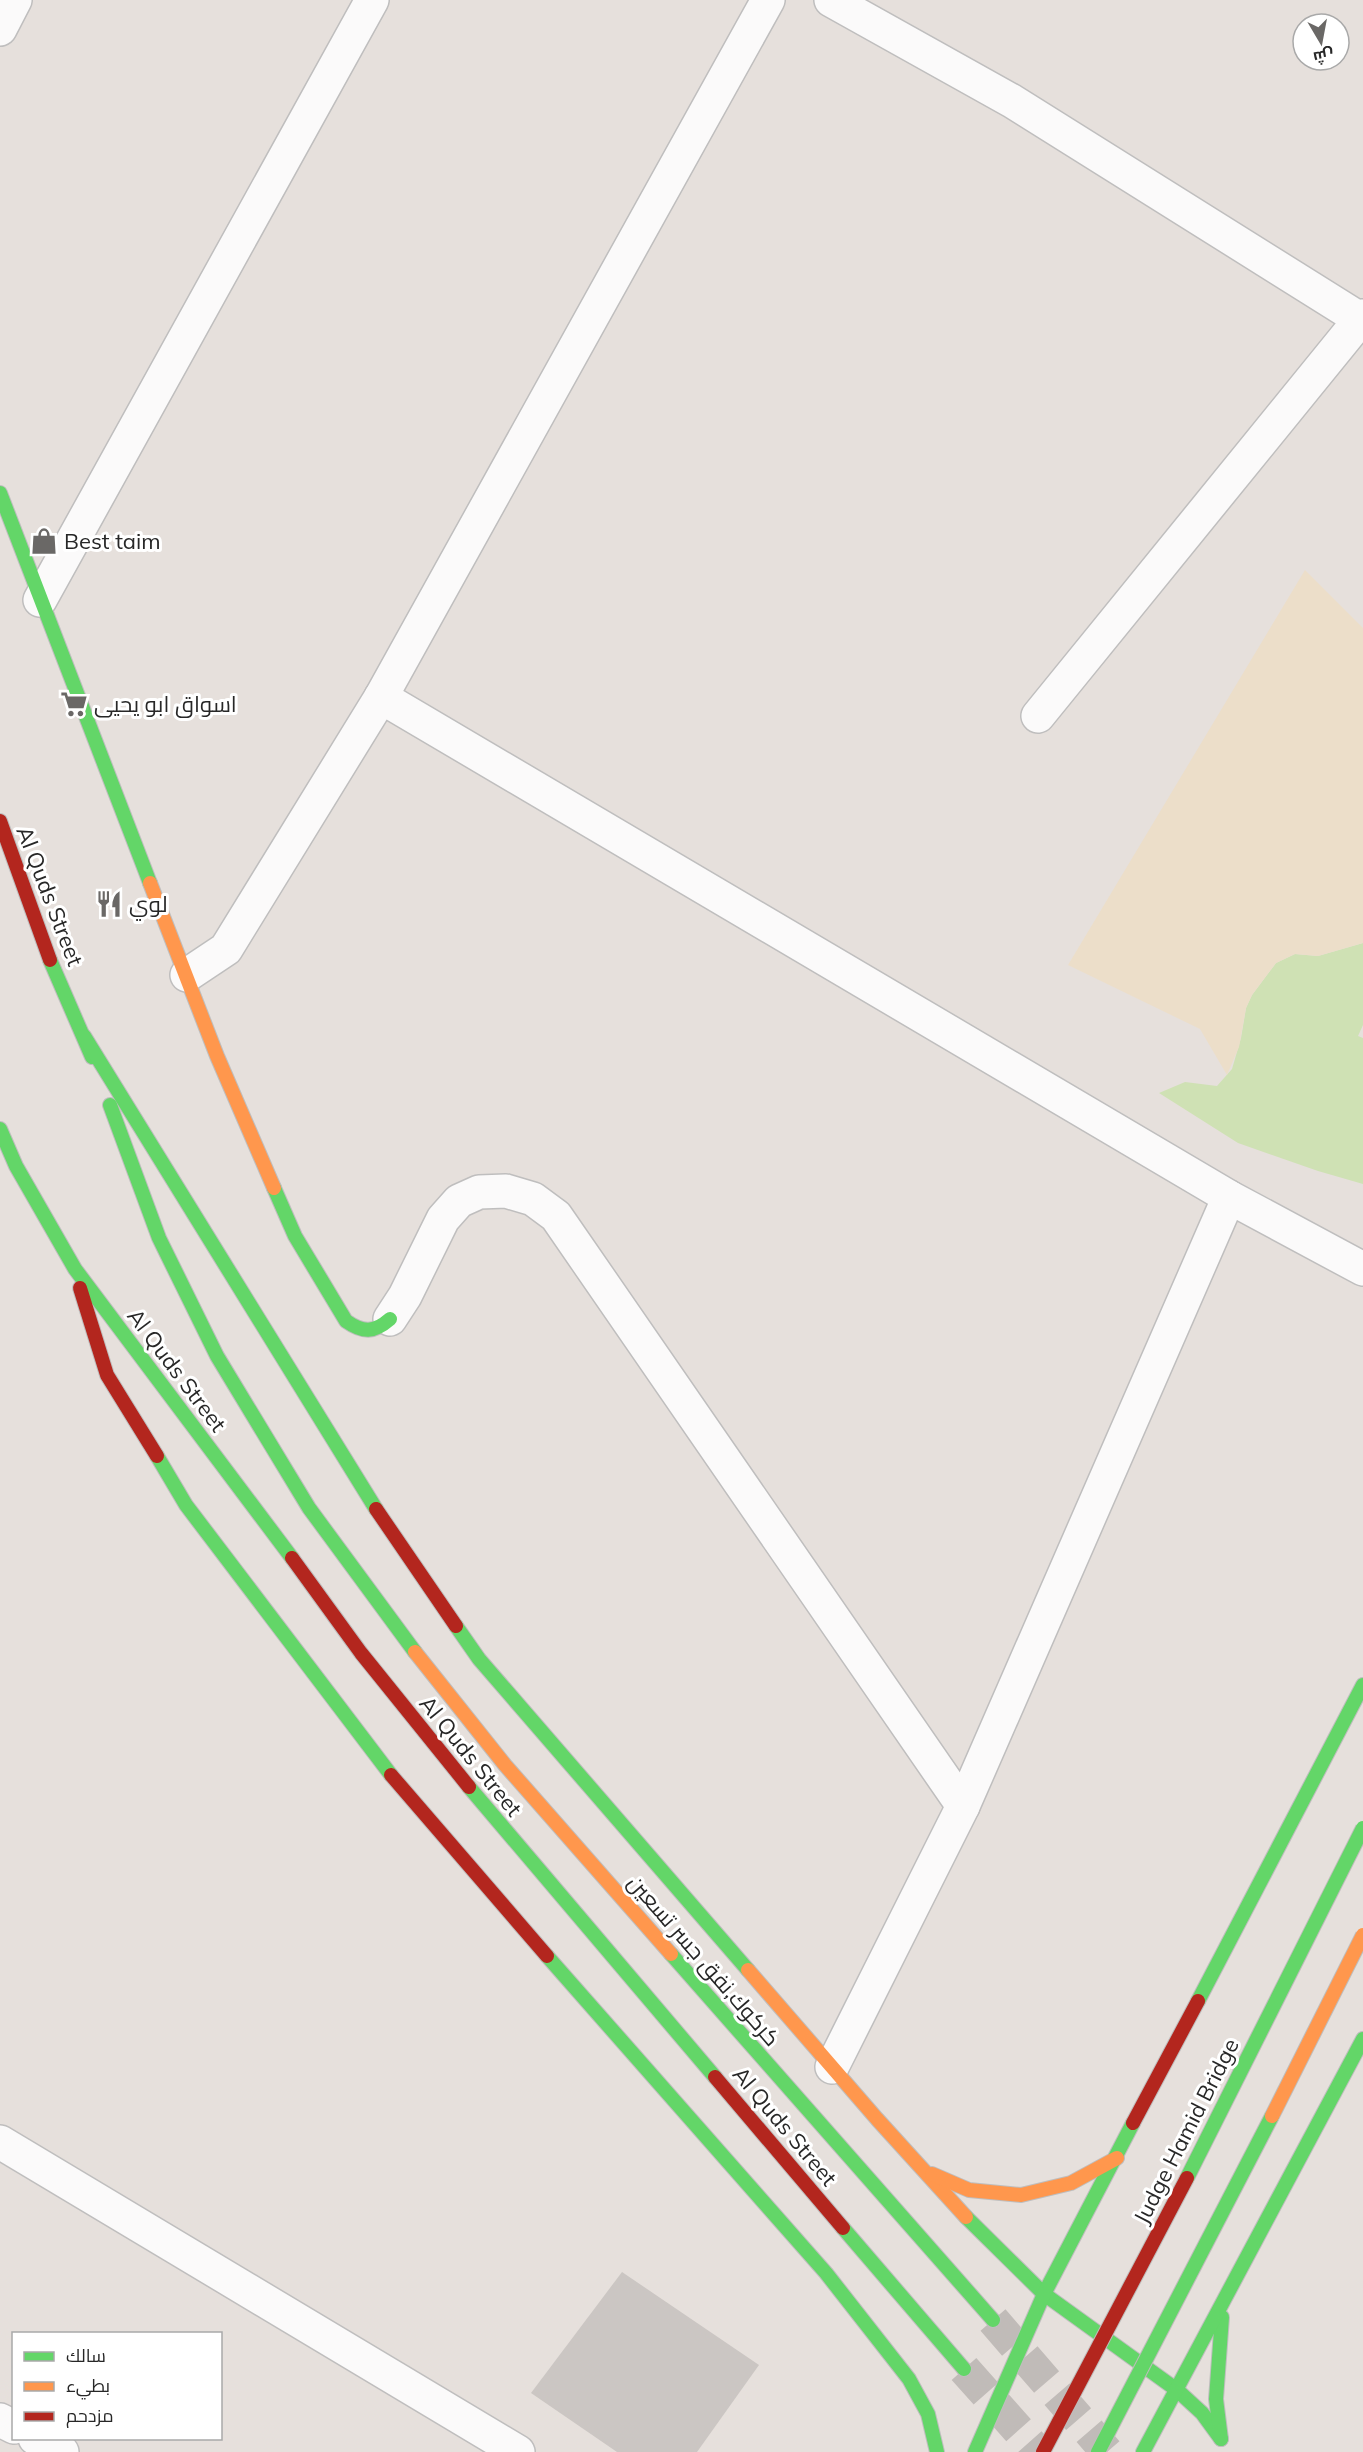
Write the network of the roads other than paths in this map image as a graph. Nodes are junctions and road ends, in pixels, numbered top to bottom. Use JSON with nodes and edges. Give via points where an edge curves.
{"nodes":[{"id":1,"x":15,"y":0,"type":"edge"},
{"id":2,"x":372,"y":0,"type":"edge"},
{"id":3,"x":768,"y":0,"type":"edge"},
{"id":4,"x":831,"y":0,"type":"edge"},
{"id":5,"x":0,"y":29,"type":"edge"},
{"id":6,"x":1362,"y":319,"type":"edge"},
{"id":7,"x":0,"y":493,"type":"edge"},
{"id":8,"x":40,"y":600,"type":"junction"},
{"id":9,"x":381,"y":697,"type":"junction"},
{"id":10,"x":1038,"y":716,"type":"dead end"},
{"id":11,"x":0,"y":821,"type":"edge"},
{"id":12,"x":187,"y":975,"type":"junction"},
{"id":13,"x":84,"y":1036,"type":"junction"},
{"id":14,"x":0,"y":1129,"type":"edge"},
{"id":15,"x":0,"y":1150,"type":"edge"},
{"id":16,"x":16,"y":1166,"type":"junction"},
{"id":17,"x":1229,"y":1197,"type":"junction"},
{"id":18,"x":75,"y":1269,"type":"junction"},
{"id":19,"x":1363,"y":1269,"type":"edge"},
{"id":20,"x":390,"y":1319,"type":"joint"},
{"id":21,"x":390,"y":1621,"type":"joint"},
{"id":22,"x":1363,"y":1685,"type":"edge"},
{"id":23,"x":963,"y":1806,"type":"junction"},
{"id":24,"x":1363,"y":1828,"type":"edge"},
{"id":25,"x":1363,"y":1935,"type":"edge"},
{"id":26,"x":1363,"y":2039,"type":"edge"},
{"id":27,"x":832,"y":2067,"type":"junction"},
{"id":28,"x":0,"y":2142,"type":"edge"},
{"id":29,"x":1117,"y":2158,"type":"junction"},
{"id":30,"x":922,"y":2170,"type":"junction"},
{"id":31,"x":1044,"y":2294,"type":"junction"},
{"id":32,"x":1223,"y":2303,"type":"junction"},
{"id":33,"x":993,"y":2320,"type":"tunnel mouth"},
{"id":34,"x":964,"y":2369,"type":"tunnel mouth"},
{"id":35,"x":1177,"y":2390,"type":"junction"},
{"id":36,"x":38,"y":2440,"type":"edge"},
{"id":37,"x":1223,"y":2446,"type":"edge"},
{"id":38,"x":62,"y":2452,"type":"edge"},
{"id":39,"x":518,"y":2452,"type":"edge"},
{"id":40,"x":937,"y":2452,"type":"edge"},
{"id":41,"x":975,"y":2452,"type":"edge"},
{"id":42,"x":1043,"y":2452,"type":"edge"},
{"id":43,"x":1098,"y":2452,"type":"edge"},
{"id":44,"x":1143,"y":2452,"type":"edge"}],
"edges":[{"from":1,"to":5,"type":"street"},
{"from":2,"to":8,"type":"street"},
{"from":3,"to":9,"type":"street"},
{"from":4,"to":6,"type":"street","via":[[1012,100]]},
{"from":6,"to":10,"type":"street"},
{"from":7,"to":8,"type":"main road"},
{"from":8,"to":12,"type":"main road"},
{"from":9,"to":12,"type":"street","via":[[226,949]]},
{"from":9,"to":17,"type":"street"},
{"from":11,"to":13,"type":"main road","name":"Al Quds Street","via":[[43,943]]},
{"from":12,"to":20,"type":"main road","via":[[217,1056],[295,1236],[346,1321],[366,1331],[377,1330]]},
{"from":13,"to":21,"type":"main road","name":"Al Quds Street","via":[[159,1238],[217,1356],[309,1508]]},
{"from":13,"to":27,"type":"main road","via":[[383,1521],[479,1659]]},
{"from":14,"to":16,"type":"main road","name":"Al Quds Street"},
{"from":15,"to":16,"type":"main road"},
{"from":16,"to":18,"type":"main road","name":"Al Quds Street"},
{"from":17,"to":19,"type":"street"},
{"from":17,"to":23,"type":"street"},
{"from":18,"to":34,"type":"main road","name":"Al Quds Street","via":[[361,1653],[484,1806]]},
{"from":18,"to":40,"type":"main road","via":[[107,1375],[186,1505],[394,1779],[826,2273],[909,2379],[928,2414]]},
{"from":20,"to":23,"type":"street","via":[[442,1219],[459,1201],[479,1192],[506,1191],[534,1198],[556,1216]]},
{"from":21,"to":33,"type":"main road","name":"كركوك,نفق جسر تسعين","via":[[505,1765]]},
{"from":22,"to":29,"type":"main road"},
{"from":23,"to":27,"type":"street"},
{"from":24,"to":42,"type":"main road","name":"Judge Hamid Bridge","bridge":true},
{"from":25,"to":43,"type":"main road","bridge":true},
{"from":26,"to":32,"type":"main road"},
{"from":27,"to":30,"type":"main road"},
{"from":28,"to":39,"type":"street"},
{"from":29,"to":30,"type":"main road","via":[[1071,2183],[1021,2194],[969,2190]]},
{"from":29,"to":31,"type":"main road"},
{"from":30,"to":31,"type":"main road"},
{"from":31,"to":35,"type":"main road"},
{"from":31,"to":41,"type":"main road"},
{"from":32,"to":35,"type":"main road"},
{"from":32,"to":37,"type":"main road","via":[[1216,2399]]},
{"from":35,"to":37,"type":"main road","via":[[1202,2413]]},
{"from":35,"to":44,"type":"main road"},
{"from":36,"to":38,"type":"street"}]}
